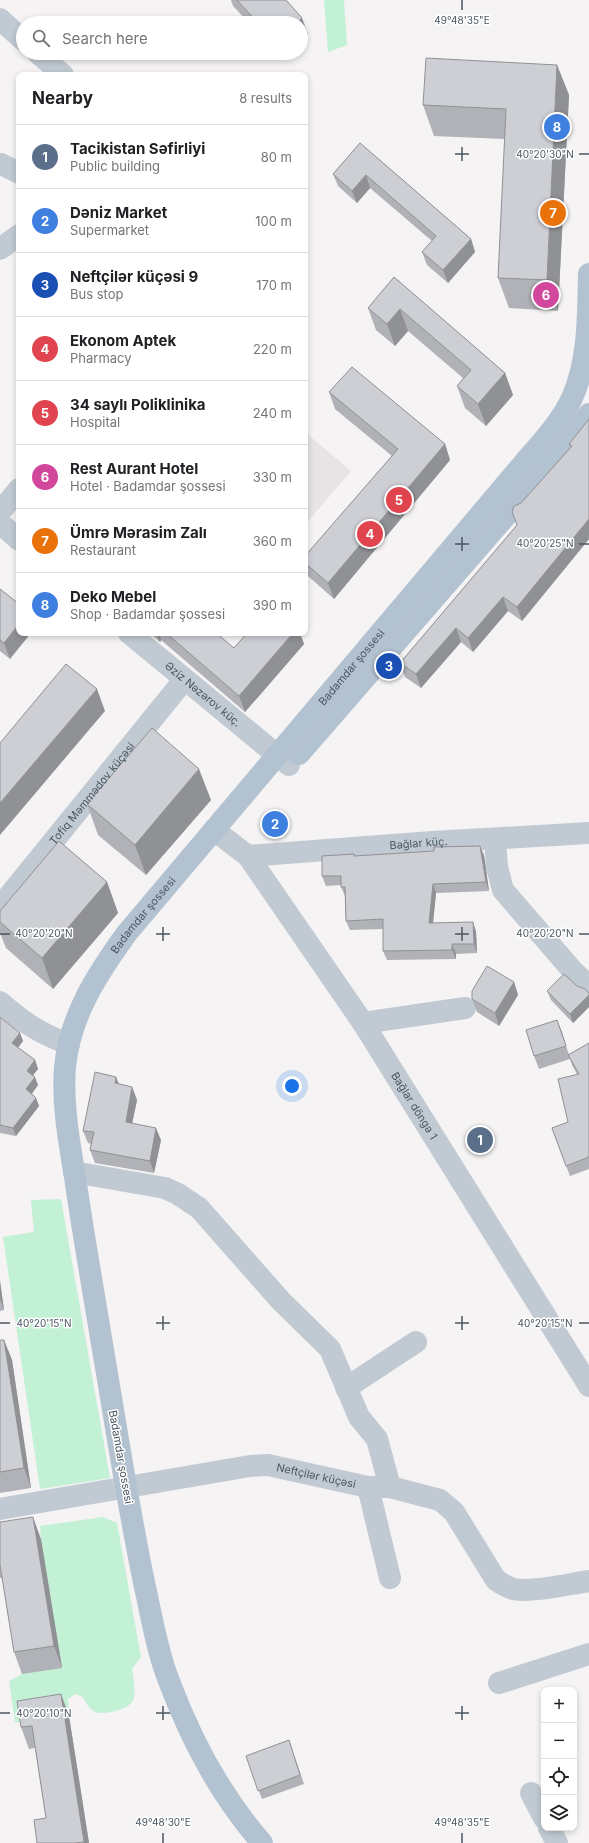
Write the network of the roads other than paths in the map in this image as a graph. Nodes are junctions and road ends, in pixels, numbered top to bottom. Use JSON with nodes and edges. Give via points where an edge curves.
{"nodes":[{"id":1,"x":0,"y":19,"type":"edge"},
{"id":2,"x":16,"y":34,"type":"edge"},
{"id":3,"x":46,"y":60,"type":"edge"},
{"id":4,"x":60,"y":72,"type":"edge"},
{"id":5,"x":16,"y":237,"type":"edge"},
{"id":6,"x":0,"y":249,"type":"edge"},
{"id":7,"x":589,"y":274,"type":"edge"},
{"id":8,"x":586,"y":367,"type":"edge"},
{"id":9,"x":589,"y":414,"type":"edge"},
{"id":10,"x":16,"y":493,"type":"edge"},
{"id":11,"x":0,"y":512,"type":"edge"},
{"id":12,"x":0,"y":523,"type":"edge"},
{"id":13,"x":16,"y":537,"type":"edge"},
{"id":14,"x":133,"y":636,"type":"edge"},
{"id":15,"x":184,"y":680,"type":"junction"},
{"id":16,"x":283,"y":760,"type":"junction"},
{"id":17,"x":589,"y":833,"type":"edge"},
{"id":18,"x":219,"y":834,"type":"junction"},
{"id":19,"x":495,"y":838,"type":"junction"},
{"id":20,"x":248,"y":856,"type":"junction"},
{"id":21,"x":0,"y":907,"type":"edge"},
{"id":22,"x":589,"y":986,"type":"edge"},
{"id":23,"x":0,"y":1002,"type":"edge"},
{"id":24,"x":465,"y":1008,"type":"dead end"},
{"id":25,"x":363,"y":1023,"type":"junction"},
{"id":26,"x":69,"y":1044,"type":"junction"},
{"id":27,"x":74,"y":1172,"type":"junction"},
{"id":28,"x":416,"y":1342,"type":"dead end"},
{"id":29,"x":589,"y":1386,"type":"edge"},
{"id":30,"x":346,"y":1388,"type":"junction"},
{"id":31,"x":127,"y":1487,"type":"junction"},
{"id":32,"x":368,"y":1487,"type":"junction"},
{"id":33,"x":390,"y":1487,"type":"junction"},
{"id":34,"x":0,"y":1509,"type":"edge"},
{"id":35,"x":390,"y":1578,"type":"dead end"},
{"id":36,"x":589,"y":1581,"type":"edge"},
{"id":37,"x":589,"y":1654,"type":"edge"},
{"id":38,"x":499,"y":1683,"type":"dead end"},
{"id":39,"x":531,"y":1793,"type":"dead end"},
{"id":40,"x":541,"y":1812,"type":"edge"},
{"id":41,"x":262,"y":1843,"type":"edge"}],
"edges":[{"from":1,"to":2,"type":"street"},
{"from":3,"to":4,"type":"street"},
{"from":5,"to":6,"type":"street"},
{"from":7,"to":8,"type":"main road","name":"Badamdar şossesi"},
{"from":8,"to":16,"type":"main road","name":"Badamdar şossesi","via":[[572,399],[553,428]]},
{"from":9,"to":16,"type":"main road","name":"Badamdar şossesi","via":[[570,442]]},
{"from":10,"to":11,"type":"street"},
{"from":12,"to":13,"type":"street"},
{"from":14,"to":15,"type":"street","name":"Əziz Nəzərov küç."},
{"from":15,"to":16,"type":"street","name":"Əziz Nəzərov küç."},
{"from":15,"to":21,"type":"street","name":"Tofiq Məmmədov küçəsi"},
{"from":16,"to":18,"type":"main road","name":"Badamdar şossesi"},
{"from":17,"to":19,"type":"street","name":"Bağlar küç."},
{"from":18,"to":20,"type":"street","name":"Bağlar döngə 1"},
{"from":18,"to":26,"type":"main road","name":"Badamdar şossesi","via":[[112,969]]},
{"from":19,"to":20,"type":"street","name":"Bağlar küç."},
{"from":19,"to":22,"type":"street","via":[[497,867],[503,890]]},
{"from":20,"to":25,"type":"street","name":"Bağlar döngə 1"},
{"from":23,"to":26,"type":"street","via":[[27,1025]]},
{"from":24,"to":25,"type":"street"},
{"from":25,"to":29,"type":"street","name":"Bağlar döngə 1"},
{"from":26,"to":27,"type":"main road","name":"Badamdar şossesi","via":[[65,1066],[65,1091]]},
{"from":27,"to":30,"type":"street","via":[[165,1188],[199,1208],[282,1301],[330,1349]]},
{"from":27,"to":31,"type":"main road","name":"Badamdar şossesi"},
{"from":28,"to":30,"type":"street"},
{"from":30,"to":33,"type":"street","via":[[359,1417],[377,1439]]},
{"from":31,"to":32,"type":"street","name":"Neftçilər küçəsi","via":[[268,1465]]},
{"from":31,"to":34,"type":"street","name":"Neftçilər küçəsi"},
{"from":31,"to":41,"type":"main road","name":"Badamdar şossesi","via":[[159,1650],[168,1679],[204,1762],[225,1795]]},
{"from":32,"to":33,"type":"street","name":"Neftçilər küçəsi"},
{"from":32,"to":35,"type":"street"},
{"from":33,"to":36,"type":"street","name":"Neftçilər küçəsi","via":[[440,1500],[454,1512],[496,1580],[506,1587],[538,1588]]},
{"from":37,"to":38,"type":"street"},
{"from":39,"to":40,"type":"street"}]}
